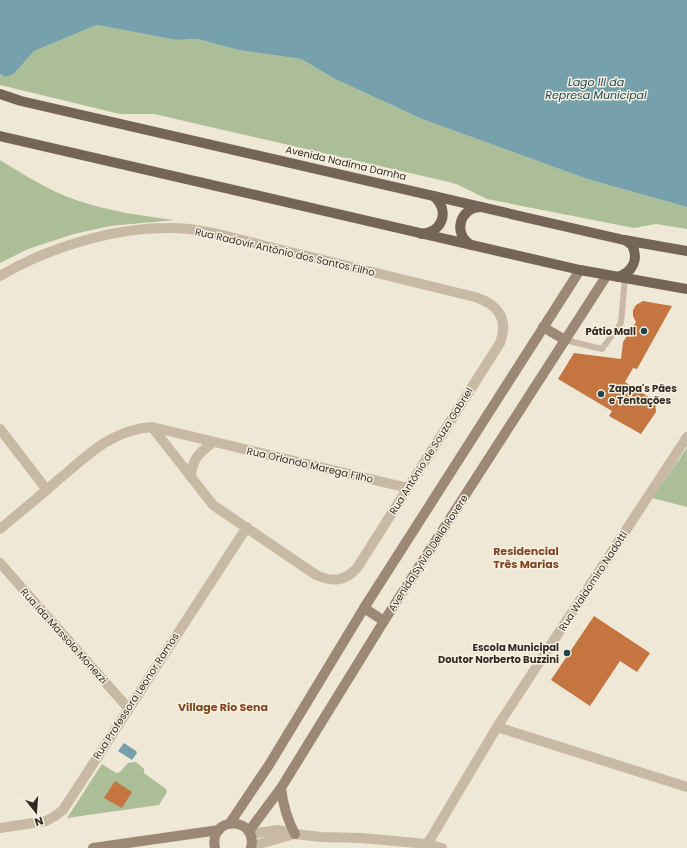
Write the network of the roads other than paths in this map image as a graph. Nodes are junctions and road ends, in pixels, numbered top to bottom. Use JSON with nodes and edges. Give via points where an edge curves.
{"nodes":[{"id":1,"x":0,"y":94,"type":"edge"},
{"id":2,"x":0,"y":136,"type":"edge"},
{"id":3,"x":434,"y":196,"type":"junction"},
{"id":4,"x":484,"y":208,"type":"junction"},
{"id":5,"x":421,"y":234,"type":"junction"},
{"id":6,"x":624,"y":240,"type":"junction"},
{"id":7,"x":472,"y":246,"type":"junction"},
{"id":8,"x":687,"y":251,"type":"edge"},
{"id":9,"x":580,"y":270,"type":"junction"},
{"id":10,"x":607,"y":275,"type":"junction"},
{"id":11,"x":0,"y":276,"type":"edge"},
{"id":12,"x":621,"y":277,"type":"junction"},
{"id":13,"x":687,"y":289,"type":"edge"},
{"id":14,"x":499,"y":312,"type":"joint"},
{"id":15,"x":543,"y":327,"type":"junction"},
{"id":16,"x":565,"y":340,"type":"junction"},
{"id":17,"x":152,"y":427,"type":"junction"},
{"id":18,"x":0,"y":429,"type":"edge"},
{"id":19,"x":687,"y":437,"type":"edge"},
{"id":20,"x":213,"y":442,"type":"junction"},
{"id":21,"x":191,"y":478,"type":"junction"},
{"id":22,"x":408,"y":488,"type":"junction"},
{"id":23,"x":47,"y":490,"type":"junction"},
{"id":24,"x":246,"y":528,"type":"junction"},
{"id":25,"x":0,"y":529,"type":"edge"},
{"id":26,"x":0,"y":563,"type":"edge"},
{"id":27,"x":364,"y":608,"type":"junction"},
{"id":28,"x":384,"y":621,"type":"junction"},
{"id":29,"x":128,"y":708,"type":"junction"},
{"id":30,"x":497,"y":727,"type":"junction"},
{"id":31,"x":687,"y":787,"type":"edge"},
{"id":32,"x":281,"y":788,"type":"junction"},
{"id":33,"x":230,"y":823,"type":"junction"},
{"id":34,"x":0,"y":828,"type":"edge"},
{"id":35,"x":219,"y":830,"type":"junction"},
{"id":36,"x":250,"y":833,"type":"junction"},
{"id":37,"x":295,"y":834,"type":"junction"},
{"id":38,"x":426,"y":846,"type":"edge"},
{"id":39,"x":252,"y":847,"type":"edge"},
{"id":40,"x":93,"y":848,"type":"edge"},
{"id":41,"x":215,"y":848,"type":"edge"},
{"id":42,"x":442,"y":848,"type":"edge"}],
"edges":[{"from":1,"to":3,"type":"main road","name":"Avenida Nadima Damha","via":[[21,101]]},
{"from":2,"to":5,"type":"main road"},
{"from":3,"to":4,"type":"main road","name":"Avenida Nadima Damha"},
{"from":3,"to":5,"type":"main road","via":[[443,210],[441,221],[436,229]]},
{"from":4,"to":6,"type":"main road","name":"Avenida Nadima Damha"},
{"from":4,"to":7,"type":"main road","via":[[472,209],[461,221],[462,236]]},
{"from":5,"to":7,"type":"main road"},
{"from":6,"to":8,"type":"main road","name":"Avenida Nadima Damha"},
{"from":6,"to":12,"type":"main road","via":[[632,245],[635,262],[631,270]]},
{"from":7,"to":9,"type":"main road"},
{"from":9,"to":10,"type":"main road"},
{"from":9,"to":15,"type":"main road"},
{"from":10,"to":12,"type":"main road"},
{"from":10,"to":16,"type":"main road","name":"Avenida Sylvio Della Rovere"},
{"from":11,"to":14,"type":"street","name":"Rua Radovir Antônio dos Santos Filho","via":[[70,245],[128,231],[169,228],[216,234],[475,297],[493,304]]},
{"from":12,"to":13,"type":"main road"},
{"from":12,"to":16,"type":"lane","via":[[621,323],[602,348]]},
{"from":14,"to":22,"type":"street","name":"Rua Antônio de Souza Gabriel","via":[[504,332],[500,343]]},
{"from":15,"to":16,"type":"main road"},
{"from":15,"to":27,"type":"main road"},
{"from":16,"to":28,"type":"main road","name":"Avenida Sylvio Della Rovere"},
{"from":17,"to":20,"type":"street","name":"Rua Orlando Marega Filho"},
{"from":17,"to":21,"type":"street"},
{"from":17,"to":23,"type":"street","name":"Rua Orlando Marega Filho","via":[[125,432],[101,444]]},
{"from":18,"to":23,"type":"street"},
{"from":19,"to":30,"type":"street","name":"Rua Waldomiro Nadotti"},
{"from":20,"to":21,"type":"street","via":[[196,456],[191,468]]},
{"from":20,"to":22,"type":"street","name":"Rua Orlando Marega Filho"},
{"from":21,"to":24,"type":"street","via":[[213,505]]},
{"from":22,"to":24,"type":"street","name":"Rua Antônio de Souza Gabriel","via":[[357,568],[352,574],[338,580],[316,575]]},
{"from":23,"to":25,"type":"street","name":"Rua Orlando Marega Filho"},
{"from":24,"to":29,"type":"street","name":"Rua Professora Leonor Ramos"},
{"from":26,"to":29,"type":"street","name":"Rua Ida Massola Monezzi"},
{"from":27,"to":28,"type":"main road"},
{"from":27,"to":33,"type":"main road","via":[[269,765]]},
{"from":28,"to":32,"type":"main road","name":"Avenida Sylvio Della Rovere"},
{"from":29,"to":34,"type":"street","name":"Rua Professora Leonor Ramos","via":[[59,813],[46,821]]},
{"from":30,"to":31,"type":"street"},
{"from":30,"to":38,"type":"street","name":"Rua Waldomiro Nadotti"},
{"from":32,"to":36,"type":"main road","name":"Avenida Sylvio Della Rovere"},
{"from":32,"to":37,"type":"main road","via":[[283,806]]},
{"from":33,"to":35,"type":"main road"},
{"from":33,"to":36,"type":"main road","via":[[241,824]]},
{"from":35,"to":40,"type":"main road"},
{"from":35,"to":41,"type":"main road","via":[[215,836]]},
{"from":36,"to":37,"type":"street","via":[[277,830]]},
{"from":36,"to":39,"type":"main road"},
{"from":37,"to":38,"type":"street","via":[[361,838]]},
{"from":37,"to":39,"type":"street"},
{"from":38,"to":42,"type":"street"}]}
